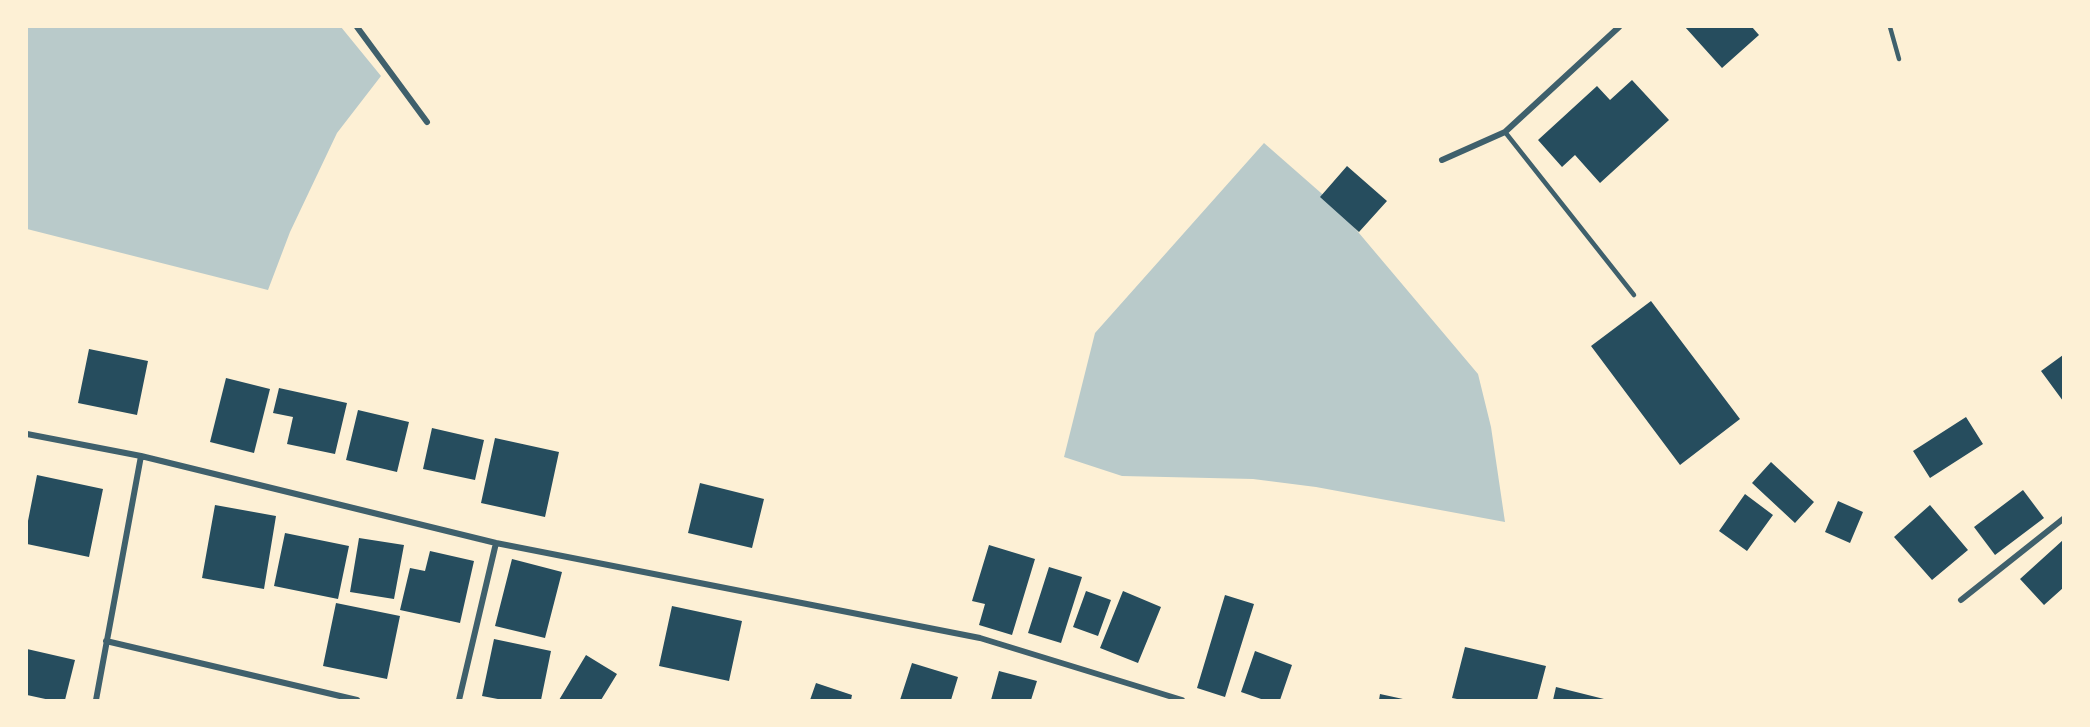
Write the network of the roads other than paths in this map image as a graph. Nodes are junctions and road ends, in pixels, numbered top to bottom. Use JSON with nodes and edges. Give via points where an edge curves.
{"nodes":[{"id":1,"x":357,"y":27,"type":"edge"},
{"id":2,"x":1619,"y":27,"type":"edge"},
{"id":3,"x":1890,"y":27,"type":"edge"},
{"id":4,"x":1899,"y":58,"type":"dead end"},
{"id":5,"x":427,"y":122,"type":"dead end"},
{"id":6,"x":1505,"y":132,"type":"junction"},
{"id":7,"x":1442,"y":160,"type":"dead end"},
{"id":8,"x":1634,"y":295,"type":"dead end"},
{"id":9,"x":27,"y":434,"type":"edge"},
{"id":10,"x":141,"y":456,"type":"junction"},
{"id":11,"x":2063,"y":519,"type":"edge"},
{"id":12,"x":496,"y":543,"type":"junction"},
{"id":13,"x":1960,"y":600,"type":"dead end"},
{"id":14,"x":106,"y":641,"type":"junction"},
{"id":15,"x":96,"y":700,"type":"edge"},
{"id":16,"x":357,"y":700,"type":"edge"},
{"id":17,"x":459,"y":700,"type":"edge"},
{"id":18,"x":1182,"y":700,"type":"edge"}],
"edges":[{"from":1,"to":5,"type":"street"},
{"from":2,"to":6,"type":"street"},
{"from":3,"to":4,"type":"lane"},
{"from":6,"to":7,"type":"street"},
{"from":6,"to":8,"type":"lane"},
{"from":9,"to":10,"type":"street"},
{"from":10,"to":12,"type":"street"},
{"from":10,"to":14,"type":"street"},
{"from":11,"to":13,"type":"street"},
{"from":12,"to":17,"type":"street"},
{"from":12,"to":18,"type":"street","via":[[980,638]]},
{"from":14,"to":15,"type":"street"},
{"from":14,"to":16,"type":"street"}]}
